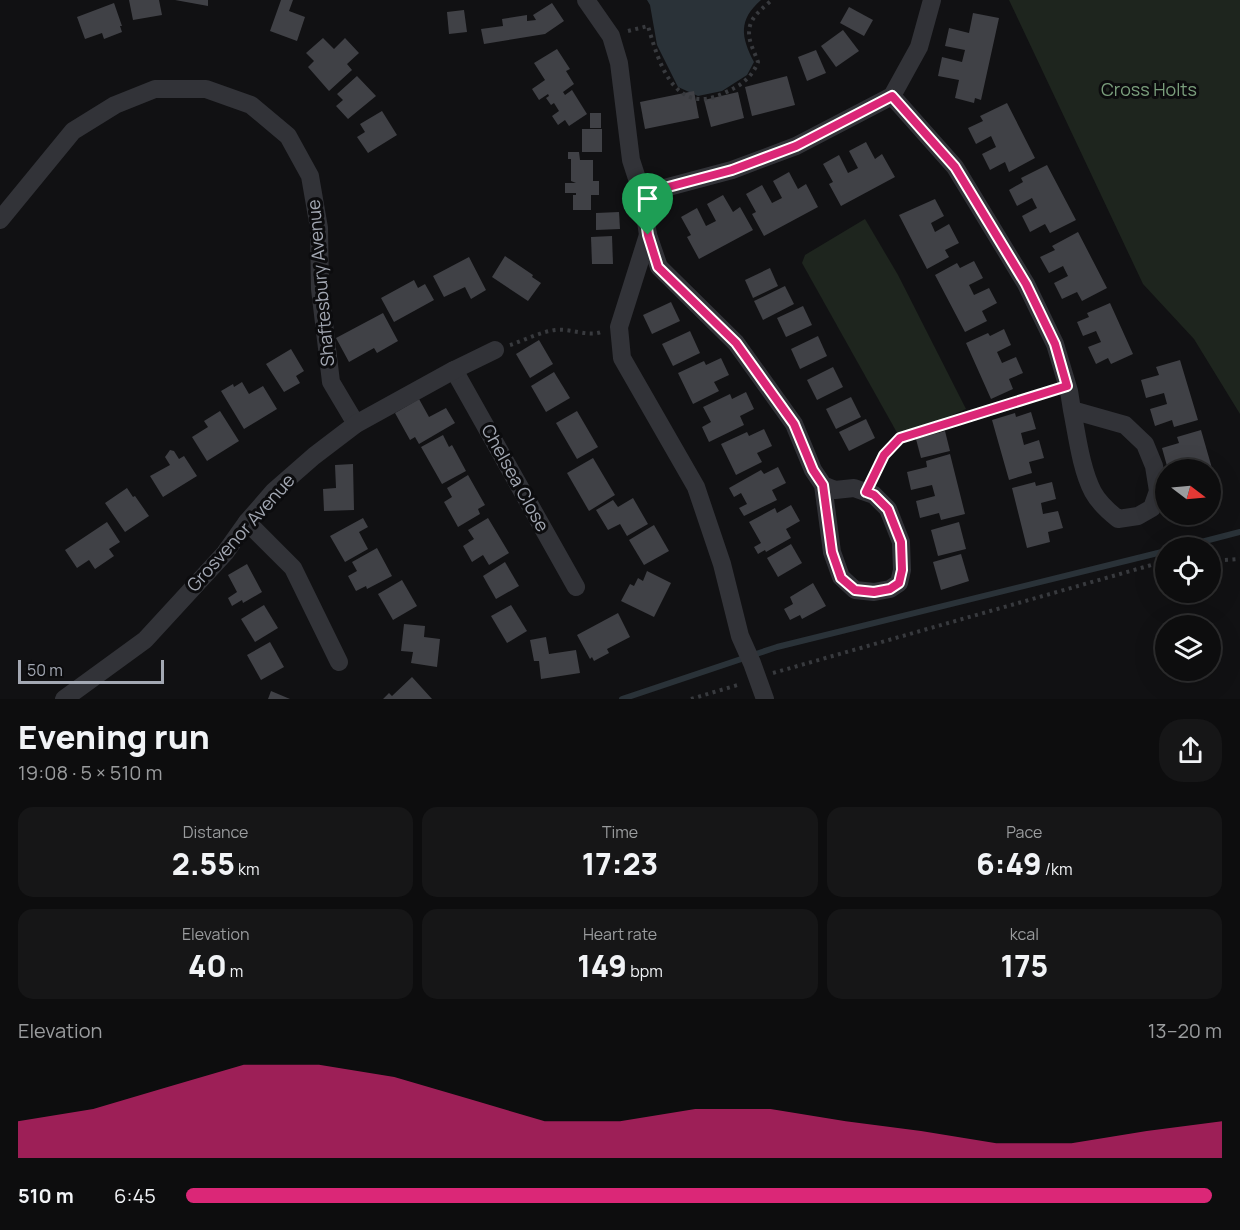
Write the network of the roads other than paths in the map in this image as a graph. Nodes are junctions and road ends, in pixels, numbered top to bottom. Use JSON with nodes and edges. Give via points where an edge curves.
{"nodes":[{"id":1,"x":586,"y":0,"type":"edge"},
{"id":2,"x":932,"y":0,"type":"edge"},
{"id":3,"x":892,"y":96,"type":"junction"},
{"id":4,"x":642,"y":194,"type":"junction"},
{"id":5,"x":0,"y":220,"type":"edge"},
{"id":6,"x":648,"y":235,"type":"junction"},
{"id":7,"x":495,"y":350,"type":"road end"},
{"id":8,"x":454,"y":370,"type":"junction"},
{"id":9,"x":1072,"y":410,"type":"junction"},
{"id":10,"x":356,"y":424,"type":"junction"},
{"id":11,"x":823,"y":485,"type":"junction"},
{"id":12,"x":247,"y":522,"type":"junction"},
{"id":13,"x":576,"y":587,"type":"dead end"},
{"id":14,"x":339,"y":663,"type":"dead end"},
{"id":15,"x":64,"y":699,"type":"edge"},
{"id":16,"x":765,"y":699,"type":"edge"}],
"edges":[{"from":1,"to":4,"type":"street","via":[[611,36],[619,63],[631,160]]},
{"from":2,"to":3,"type":"street","via":[[919,47]]},
{"from":3,"to":4,"type":"street","via":[[796,146],[732,170]]},
{"from":3,"to":9,"type":"street","via":[[955,167],[1020,274],[1055,344]]},
{"from":4,"to":6,"type":"street"},
{"from":5,"to":10,"type":"street","name":"Shaftesbury Avenue","via":[[73,132],[115,105],[155,89],[206,89],[251,105],[288,136],[310,176],[319,228],[320,289],[331,382]]},
{"from":6,"to":11,"type":"street","via":[[658,267],[736,343],[794,424]]},
{"from":6,"to":16,"type":"street","via":[[619,327],[622,358],[696,487]]},
{"from":7,"to":8,"type":"street","name":"Grosvenor Avenue"},
{"from":8,"to":10,"type":"street","name":"Grosvenor Avenue"},
{"from":8,"to":13,"type":"street","name":"Chelsea Close"},
{"from":9,"to":9,"type":"street","via":[[1125,425],[1145,444],[1158,491],[1152,508],[1138,516],[1118,519],[1104,507],[1092,491]]},
{"from":10,"to":12,"type":"street","name":"Grosvenor Avenue","via":[[282,484]]},
{"from":11,"to":11,"type":"street","via":[[835,490],[854,488],[866,492],[888,509],[901,542],[899,583],[874,592],[855,590],[841,578],[832,552]]},
{"from":12,"to":14,"type":"street","via":[[293,568]]},
{"from":12,"to":15,"type":"street","name":"Grosvenor Avenue","via":[[225,553],[145,640]]}]}
